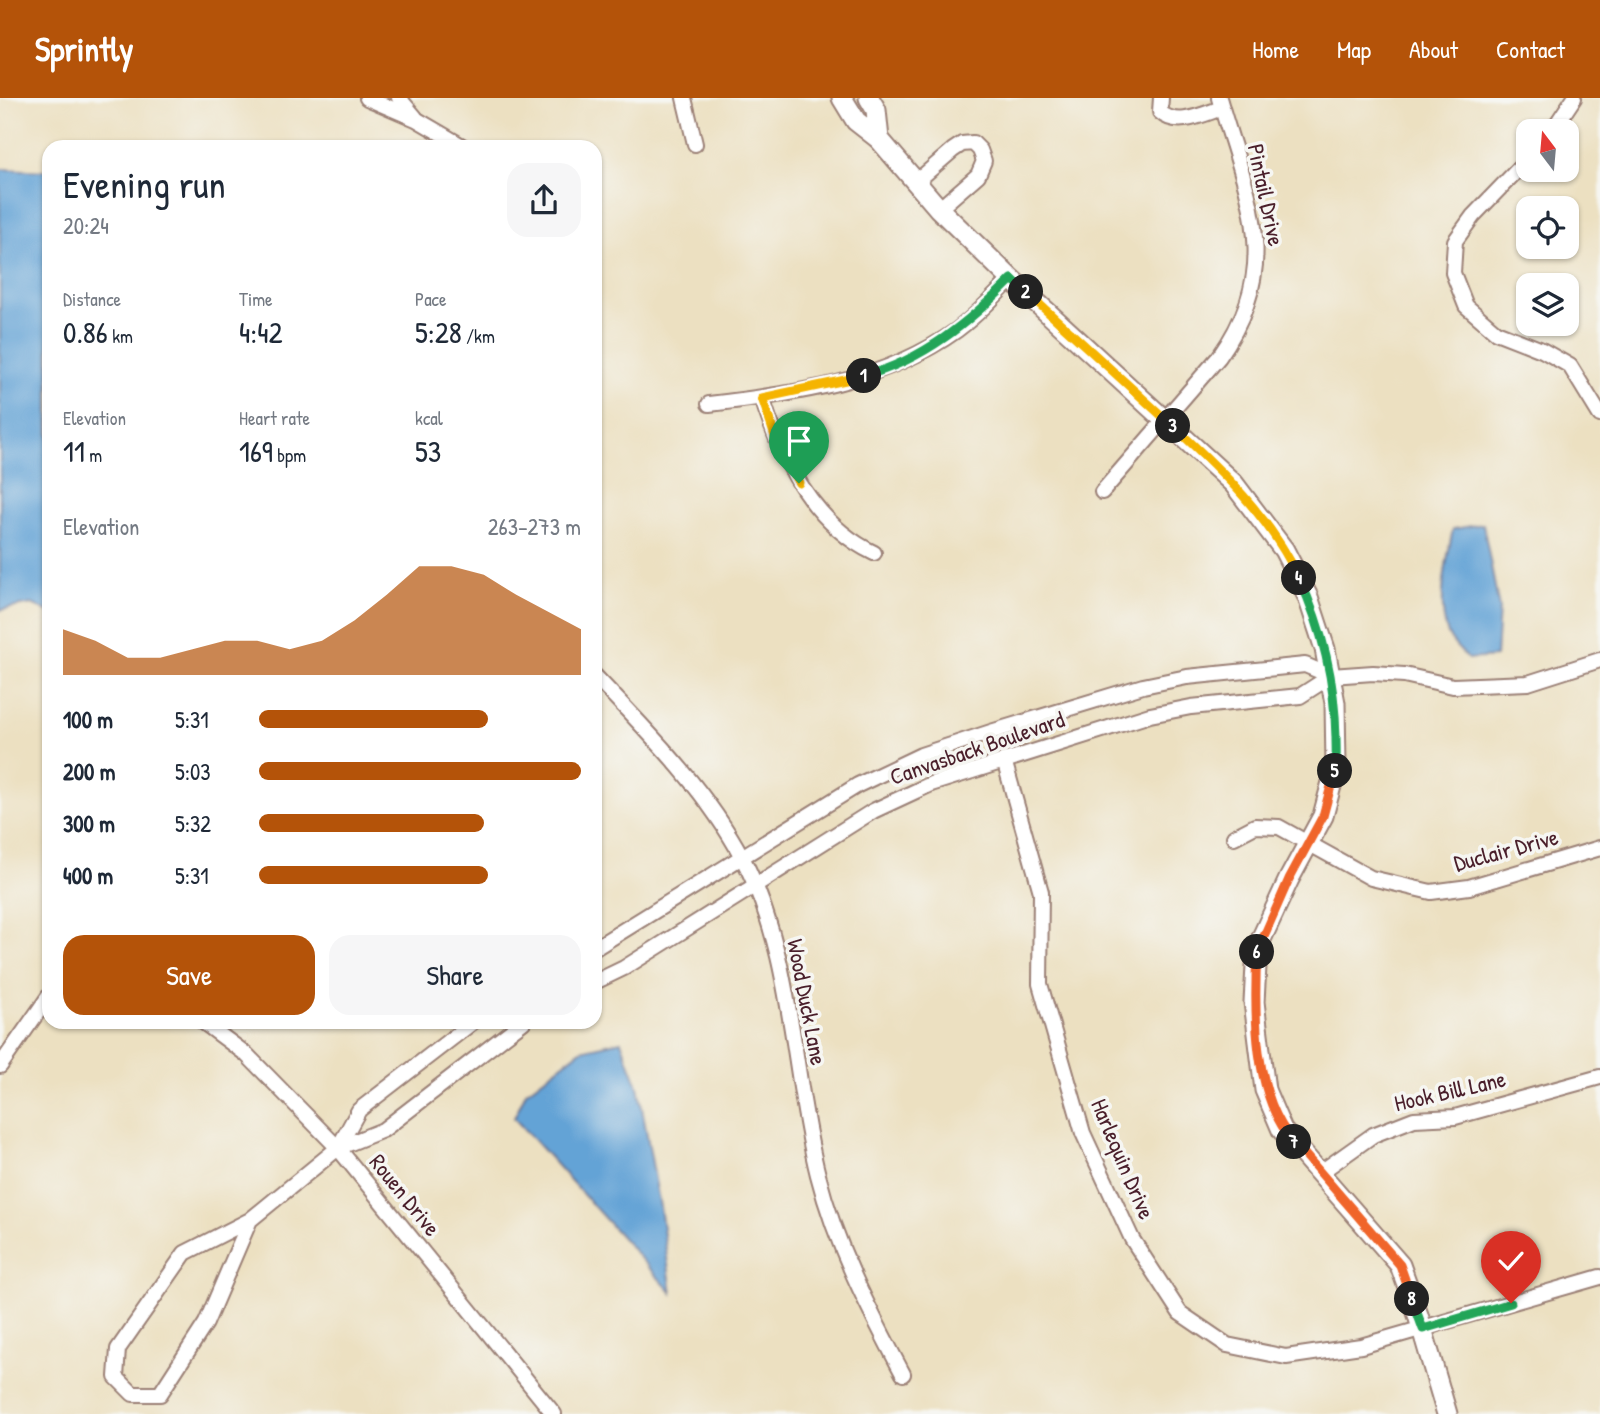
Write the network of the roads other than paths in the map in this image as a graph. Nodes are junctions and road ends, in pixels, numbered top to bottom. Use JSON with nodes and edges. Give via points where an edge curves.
{"nodes":[{"id":1,"x":367,"y":98,"type":"edge"},
{"id":2,"x":399,"y":98,"type":"edge"},
{"id":3,"x":684,"y":98,"type":"edge"},
{"id":4,"x":842,"y":98,"type":"edge"},
{"id":5,"x":869,"y":98,"type":"edge"},
{"id":6,"x":1161,"y":98,"type":"edge"},
{"id":7,"x":1574,"y":98,"type":"edge"},
{"id":8,"x":1221,"y":103,"type":"edge"},
{"id":9,"x":416,"y":118,"type":"junction"},
{"id":10,"x":1560,"y":119,"type":"edge"},
{"id":11,"x":879,"y":139,"type":"junction"},
{"id":12,"x":452,"y":140,"type":"edge"},
{"id":13,"x":695,"y":144,"type":"dead end"},
{"id":14,"x":1516,"y":171,"type":"edge"},
{"id":15,"x":916,"y":182,"type":"junction"},
{"id":16,"x":939,"y":209,"type":"junction"},
{"id":17,"x":1012,"y":279,"type":"junction"},
{"id":18,"x":762,"y":398,"type":"junction"},
{"id":19,"x":709,"y":404,"type":"dead end"},
{"id":20,"x":1600,"y":415,"type":"edge"},
{"id":21,"x":1165,"y":419,"type":"junction"},
{"id":22,"x":1102,"y":492,"type":"dead end"},
{"id":23,"x":874,"y":553,"type":"dead end"},
{"id":24,"x":1600,"y":660,"type":"edge"},
{"id":25,"x":1331,"y":676,"type":"junction"},
{"id":26,"x":602,"y":683,"type":"edge"},
{"id":27,"x":1003,"y":760,"type":"junction"},
{"id":28,"x":1234,"y":837,"type":"dead end"},
{"id":29,"x":1307,"y":844,"type":"junction"},
{"id":30,"x":1600,"y":848,"type":"edge"},
{"id":31,"x":742,"y":858,"type":"junction"},
{"id":32,"x":755,"y":886,"type":"junction"},
{"id":33,"x":602,"y":944,"type":"edge"},
{"id":34,"x":602,"y":979,"type":"edge"},
{"id":35,"x":42,"y":1006,"type":"edge"},
{"id":36,"x":212,"y":1029,"type":"edge"},
{"id":37,"x":464,"y":1029,"type":"edge"},
{"id":38,"x":514,"y":1029,"type":"edge"},
{"id":39,"x":0,"y":1066,"type":"edge"},
{"id":40,"x":1600,"y":1077,"type":"edge"},
{"id":41,"x":338,"y":1147,"type":"junction"},
{"id":42,"x":1321,"y":1172,"type":"junction"},
{"id":43,"x":250,"y":1220,"type":"junction"},
{"id":44,"x":1600,"y":1277,"type":"edge"},
{"id":45,"x":1423,"y":1329,"type":"junction"},
{"id":46,"x":903,"y":1374,"type":"dead end"},
{"id":47,"x":554,"y":1414,"type":"edge"},
{"id":48,"x":1447,"y":1414,"type":"edge"}],
"edges":[{"from":1,"to":9,"type":"street"},
{"from":2,"to":9,"type":"street"},
{"from":3,"to":13,"type":"street"},
{"from":4,"to":11,"type":"street","via":[[856,121]]},
{"from":5,"to":11,"type":"street","via":[[876,110]]},
{"from":6,"to":8,"type":"street","name":"Pintail Drive","via":[[1160,112],[1182,120]]},
{"from":7,"to":10,"type":"street"},
{"from":8,"to":21,"type":"street","name":"Pintail Drive","via":[[1254,225],[1255,278],[1231,340]]},
{"from":9,"to":12,"type":"street"},
{"from":11,"to":15,"type":"street"},
{"from":14,"to":20,"type":"street","via":[[1455,241],[1453,273],[1465,306],[1496,332],[1570,366]]},
{"from":15,"to":16,"type":"street"},
{"from":15,"to":16,"type":"street","via":[[962,144],[973,143],[980,150],[984,161],[978,175]]},
{"from":16,"to":17,"type":"street"},
{"from":17,"to":18,"type":"street","via":[[957,330],[902,363],[842,382]]},
{"from":17,"to":21,"type":"street"},
{"from":18,"to":19,"type":"street"},
{"from":18,"to":23,"type":"street","via":[[777,442],[804,491],[840,531]]},
{"from":21,"to":22,"type":"street","name":"Pintail Drive"},
{"from":21,"to":25,"type":"street","via":[[1234,484],[1284,550],[1308,597]]},
{"from":24,"to":25,"type":"street","name":"Canvasback Boulevard","via":[[1528,682],[1453,686],[1404,675]]},
{"from":25,"to":27,"type":"street","name":"Canvasback Boulevard","via":[[1300,696],[1150,715]]},
{"from":25,"to":29,"type":"street","via":[[1336,767],[1323,816]]},
{"from":25,"to":31,"type":"street","name":"Canvasback Boulevard","via":[[1305,665],[1187,677],[1007,727],[920,755],[884,772]]},
{"from":26,"to":31,"type":"street","name":"Wood Duck Lane","via":[[669,754]]},
{"from":27,"to":32,"type":"street","name":"Canvasback Boulevard","via":[[931,784],[873,811]]},
{"from":27,"to":45,"type":"street","name":"Harlequin Drive","via":[[1041,892],[1040,984],[1083,1133],[1132,1239],[1180,1313],[1227,1345],[1286,1357],[1361,1346]]},
{"from":28,"to":29,"type":"street","name":"Duclair Drive","via":[[1255,826],[1279,827]]},
{"from":29,"to":30,"type":"street","name":"Duclair Drive","via":[[1371,878],[1431,891],[1469,887]]},
{"from":29,"to":42,"type":"street","via":[[1257,948],[1254,1002],[1265,1090],[1282,1130]]},
{"from":31,"to":32,"type":"street","name":"Wood Duck Lane"},
{"from":31,"to":33,"type":"street","name":"Canvasback Boulevard"},
{"from":32,"to":34,"type":"street","name":"Canvasback Boulevard"},
{"from":32,"to":46,"type":"street","name":"Wood Duck Lane","via":[[775,944],[818,1176],[842,1249]]},
{"from":35,"to":39,"type":"street"},
{"from":36,"to":41,"type":"street","name":"Rouen Drive","via":[[246,1054]]},
{"from":37,"to":41,"type":"street","via":[[359,1110]]},
{"from":38,"to":41,"type":"street","via":[[383,1130]]},
{"from":40,"to":42,"type":"street","name":"Hook Bill Lane","via":[[1455,1117],[1414,1119],[1373,1135]]},
{"from":41,"to":43,"type":"street"},
{"from":41,"to":47,"type":"street","name":"Rouen Drive"},
{"from":42,"to":45,"type":"street","via":[[1400,1265]]},
{"from":43,"to":43,"type":"street","via":[[206,1323],[160,1394],[133,1394],[116,1377],[118,1349],[186,1253]]},
{"from":44,"to":45,"type":"street","name":"Harlequin Drive"},
{"from":45,"to":48,"type":"street"}]}
